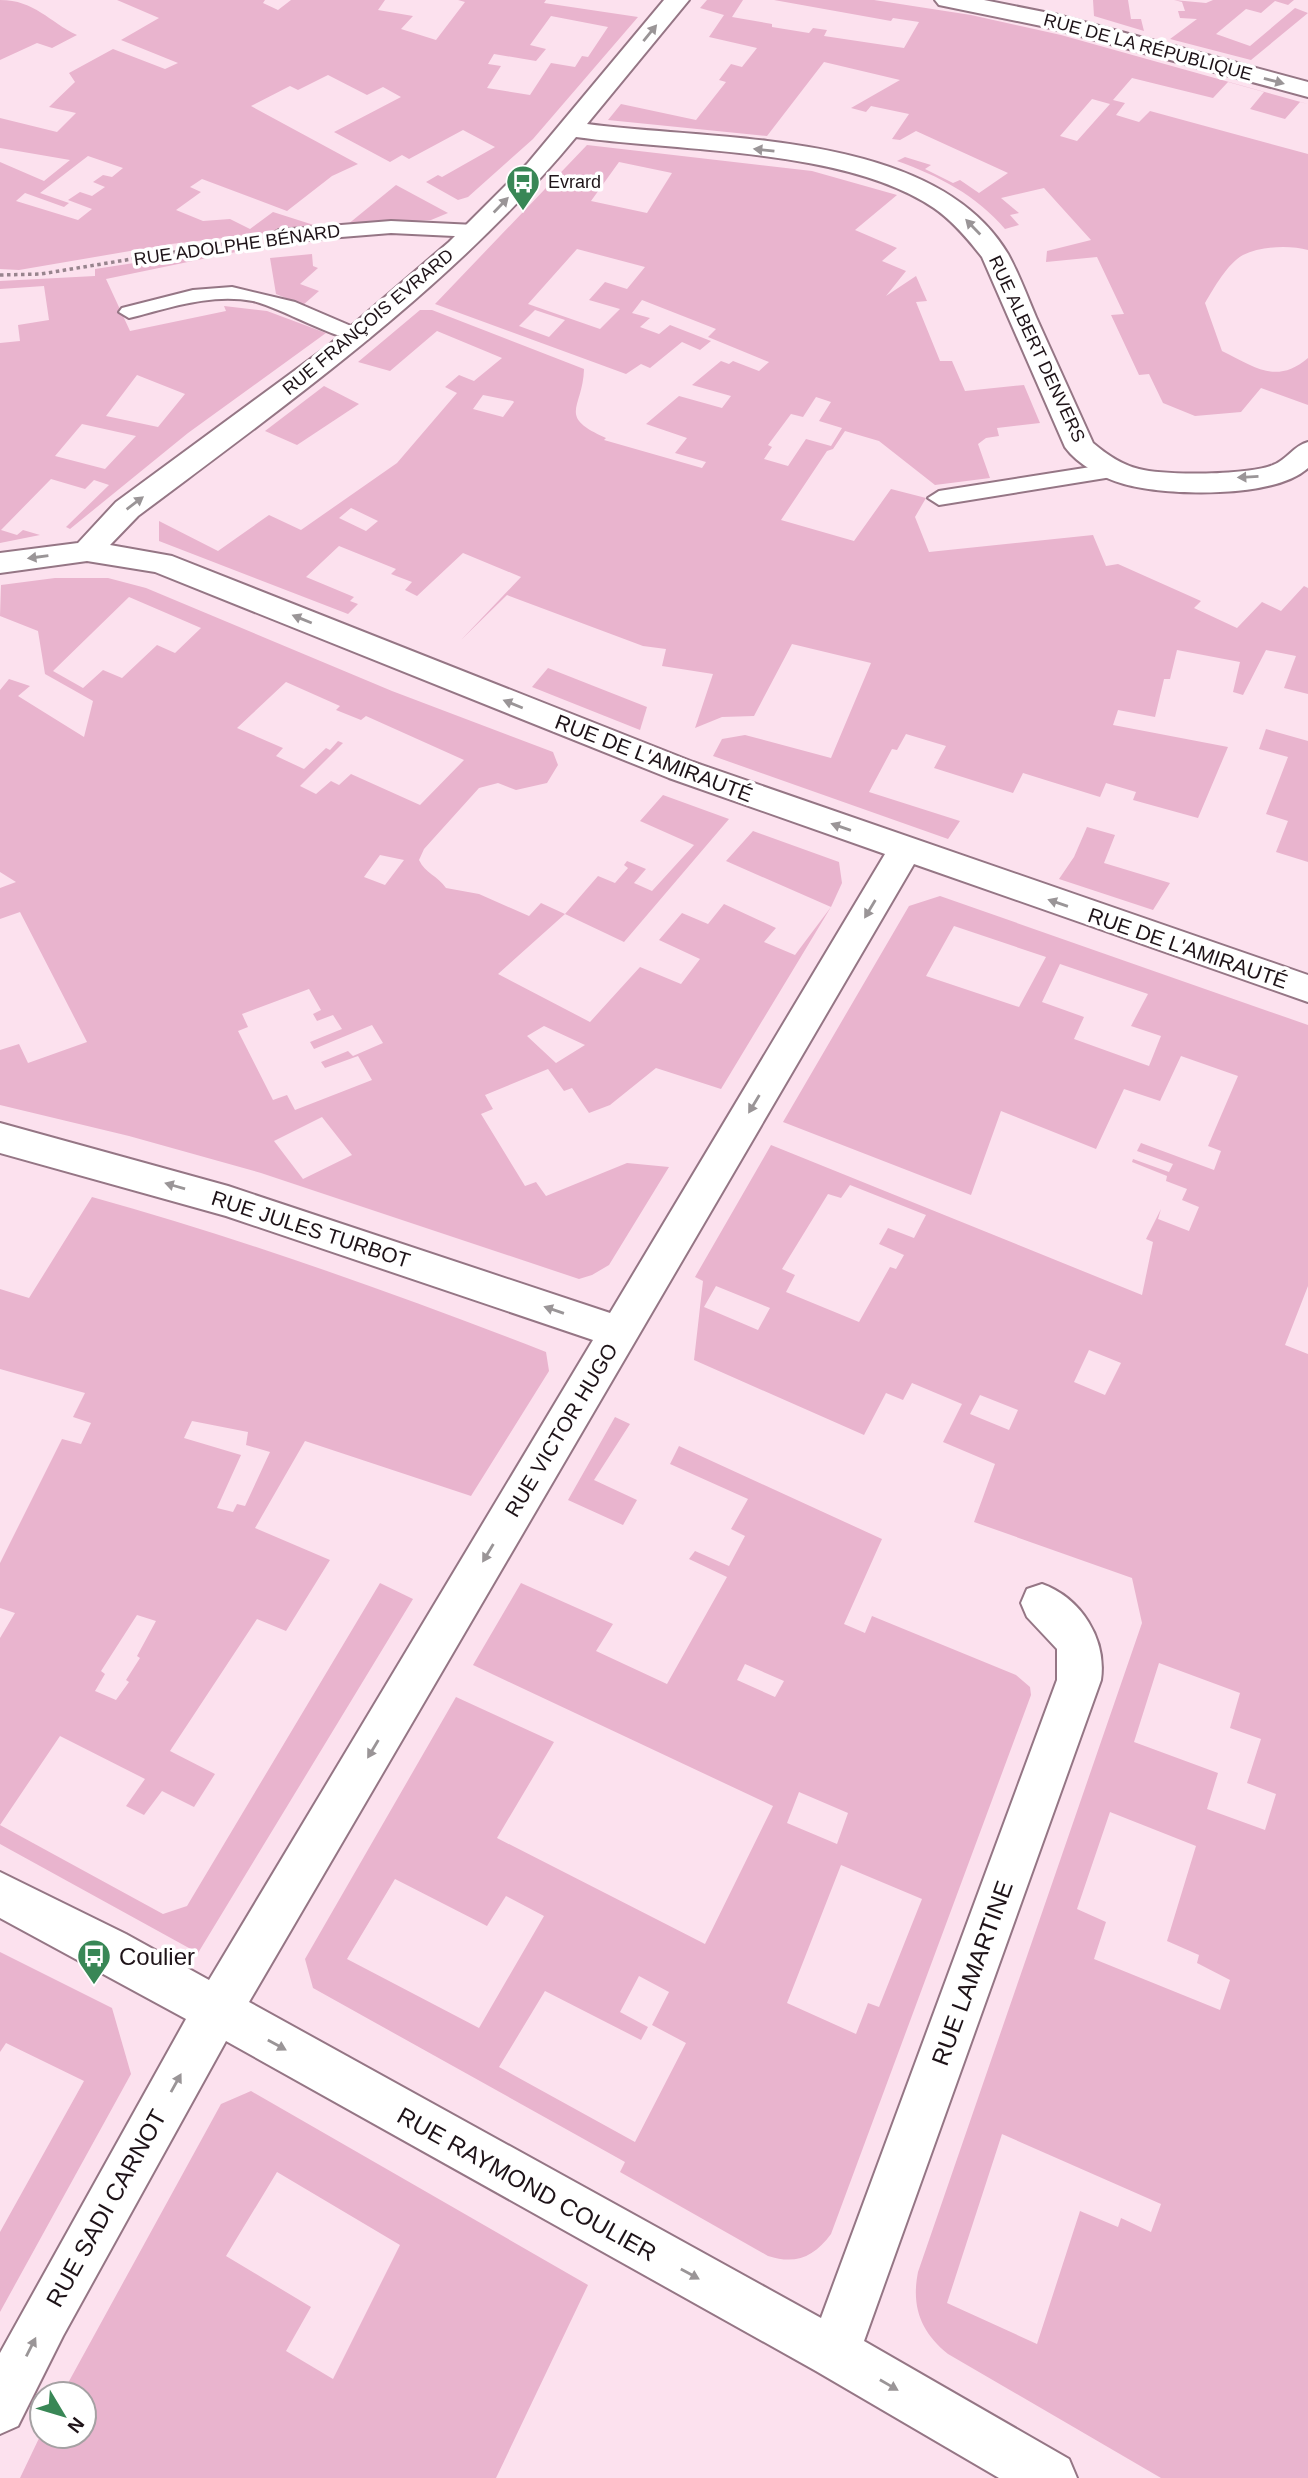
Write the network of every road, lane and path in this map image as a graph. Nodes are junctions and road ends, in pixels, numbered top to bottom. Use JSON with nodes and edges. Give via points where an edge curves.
{"nodes":[{"id":1,"x":677,"y":0,"type":"edge"},
{"id":2,"x":947,"y":0,"type":"edge"},
{"id":3,"x":1049,"y":0,"type":"edge"},
{"id":4,"x":1023,"y":14,"type":"junction"},
{"id":5,"x":1308,"y":90,"type":"edge"},
{"id":6,"x":570,"y":129,"type":"junction"},
{"id":7,"x":475,"y":231,"type":"junction"},
{"id":8,"x":279,"y":236,"type":"joint"},
{"id":9,"x":0,"y":275,"type":"edge"},
{"id":10,"x":129,"y":312,"type":"dead end"},
{"id":11,"x":358,"y":335,"type":"junction"},
{"id":12,"x":1308,"y":451,"type":"edge"},
{"id":13,"x":1116,"y":470,"type":"junction"},
{"id":14,"x":939,"y":498,"type":"dead end"},
{"id":15,"x":87,"y":551,"type":"junction"},
{"id":16,"x":0,"y":563,"type":"edge"},
{"id":17,"x":905,"y":850,"type":"junction"},
{"id":18,"x":1308,"y":989,"type":"edge"},
{"id":19,"x":0,"y":1138,"type":"edge"},
{"id":20,"x":619,"y":1332,"type":"junction"},
{"id":21,"x":1042,"y":1603,"type":"dead end"},
{"id":22,"x":0,"y":1894,"type":"edge"},
{"id":23,"x":217,"y":2011,"type":"junction"},
{"id":24,"x":834,"y":2353,"type":"junction"},
{"id":25,"x":0,"y":2408,"type":"edge"},
{"id":26,"x":1050,"y":2478,"type":"edge"}],
"edges":[{"from":6,"to":1,"type":"street","name":"RUE FRANÇOIS EVRARD","one_way":true},
{"from":2,"to":4,"type":"street","name":"RUE DE LA RÉPUBLIQUE"},
{"from":3,"to":4,"type":"street"},
{"from":4,"to":5,"type":"street","name":"RUE DE LA RÉPUBLIQUE","one_way":true},
{"from":7,"to":6,"type":"street","name":"RUE FRANÇOIS EVRARD","one_way":true},
{"from":13,"to":6,"type":"street","name":"RUE ALBERT DENVERS","one_way":true,"via":[[1090,456],[1075,439],[995,255],[976,229],[938,198],[891,175],[837,160]]},
{"from":7,"to":8,"type":"lane","name":"RUE ADOLPHE BÉNARD","via":[[391,227]]},
{"from":7,"to":11,"type":"street","name":"RUE FRANÇOIS EVRARD"},
{"from":8,"to":9,"type":"path","name":"RUE ADOLPHE BÉNARD","via":[[41,274]]},
{"from":10,"to":11,"type":"lane","via":[[231,292],[260,298]]},
{"from":15,"to":11,"type":"street","name":"RUE FRANÇOIS EVRARD","one_way":true,"via":[[127,509]]},
{"from":12,"to":13,"type":"street","name":"RUE ALBERT DENVERS","one_way":true,"via":[[1291,468],[1267,476],[1160,482]]},
{"from":13,"to":14,"type":"lane"},
{"from":15,"to":16,"type":"street","name":"RUE DE L'AMIRAUTÉ","one_way":true},
{"from":17,"to":15,"type":"street","name":"RUE DE L'AMIRAUTÉ","one_way":true,"via":[[681,769],[161,563]]},
{"from":18,"to":17,"type":"street","name":"RUE DE L'AMIRAUTÉ","one_way":true},
{"from":17,"to":20,"type":"street","name":"RUE VICTOR HUGO","one_way":true},
{"from":20,"to":19,"type":"street","name":"RUE JULES TURBOT","one_way":true,"via":[[228,1201]]},
{"from":20,"to":23,"type":"street","name":"RUE VICTOR HUGO","one_way":true},
{"from":21,"to":24,"type":"street","name":"RUE LAMARTINE","via":[[1076,1637],[1082,1651],[1079,1680]]},
{"from":22,"to":23,"type":"street","name":"RUE RAYMOND COULIER"},
{"from":23,"to":24,"type":"street","name":"RUE RAYMOND COULIER","one_way":true},
{"from":25,"to":23,"type":"street","name":"RUE SADI CARNOT","one_way":true,"via":[[45,2318]]},
{"from":24,"to":26,"type":"street","name":"RUE RAYMOND COULIER","one_way":true}]}
